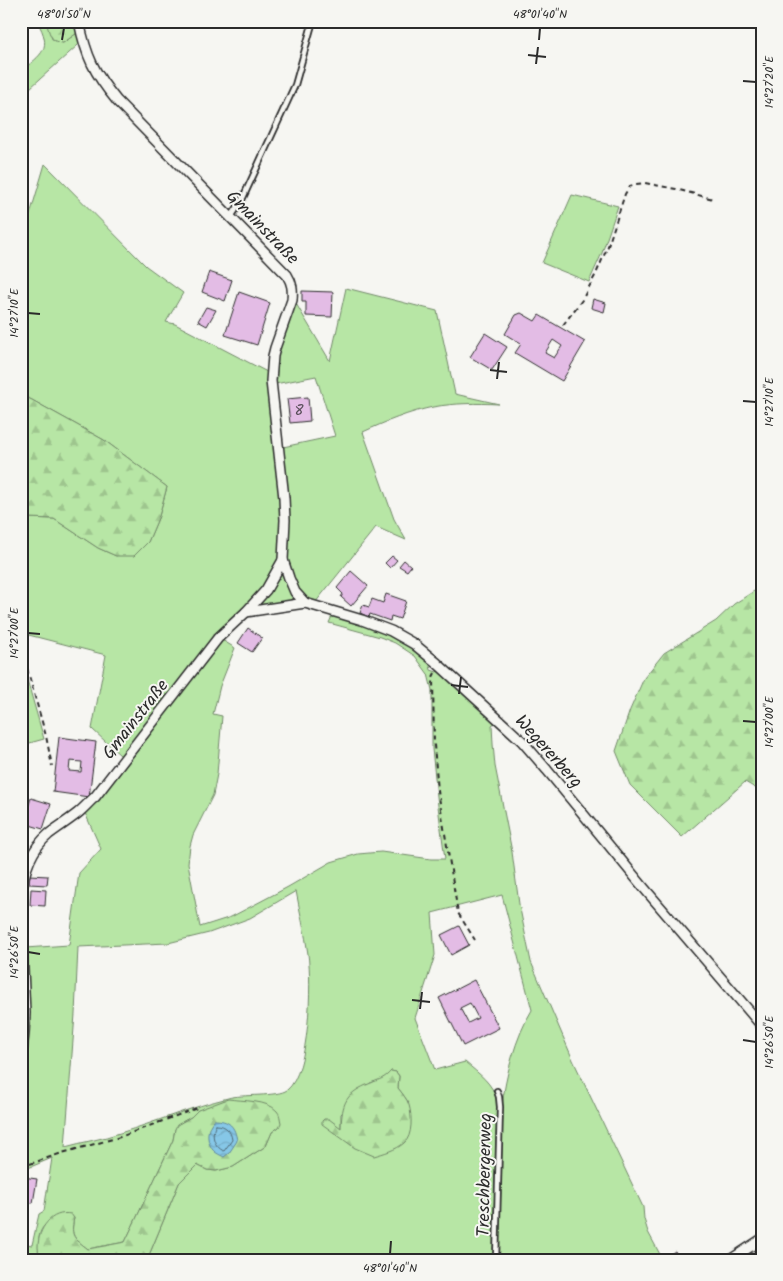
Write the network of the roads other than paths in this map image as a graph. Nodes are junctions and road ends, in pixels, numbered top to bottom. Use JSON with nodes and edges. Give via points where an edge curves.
{"nodes":[{"id":1,"x":79,"y":21,"type":"edge"},
{"id":2,"x":313,"y":21,"type":"edge"},
{"id":3,"x":231,"y":217,"type":"junction"},
{"id":4,"x":283,"y":560,"type":"junction"},
{"id":5,"x":305,"y":603,"type":"junction"},
{"id":6,"x":246,"y":612,"type":"junction"},
{"id":7,"x":21,"y":897,"type":"edge"},
{"id":8,"x":21,"y":925,"type":"edge"},
{"id":9,"x":762,"y":1026,"type":"edge"},
{"id":10,"x":21,"y":1060,"type":"edge"},
{"id":11,"x":497,"y":1091,"type":"dead end"},
{"id":12,"x":762,"y":1240,"type":"edge"},
{"id":13,"x":496,"y":1260,"type":"edge"},
{"id":14,"x":730,"y":1260,"type":"edge"}],
"edges":[{"from":1,"to":3,"type":"street","name":"Gmainstraße","via":[[88,56],[105,86]]},
{"from":2,"to":3,"type":"lane","via":[[295,85]]},
{"from":3,"to":4,"type":"street","name":"Gmainstraße","via":[[292,283],[292,300],[273,356],[271,381],[284,498]]},
{"from":4,"to":5,"type":"street","name":"Gmainstraße","via":[[296,592]]},
{"from":4,"to":6,"type":"street","name":"Gmainstraße","via":[[266,590]]},
{"from":5,"to":6,"type":"street","name":"Wegererberg"},
{"from":5,"to":9,"type":"street","name":"Wegererberg","via":[[391,630],[414,644],[522,741]]},
{"from":6,"to":7,"type":"street","name":"Gmainstraße","via":[[218,638],[95,797],[39,844],[24,872]]},
{"from":8,"to":10,"type":"street","via":[[24,1012]]},
{"from":11,"to":13,"type":"lane","name":"Treschbergerweg","via":[[500,1107]]},
{"from":12,"to":14,"type":"street"}]}
